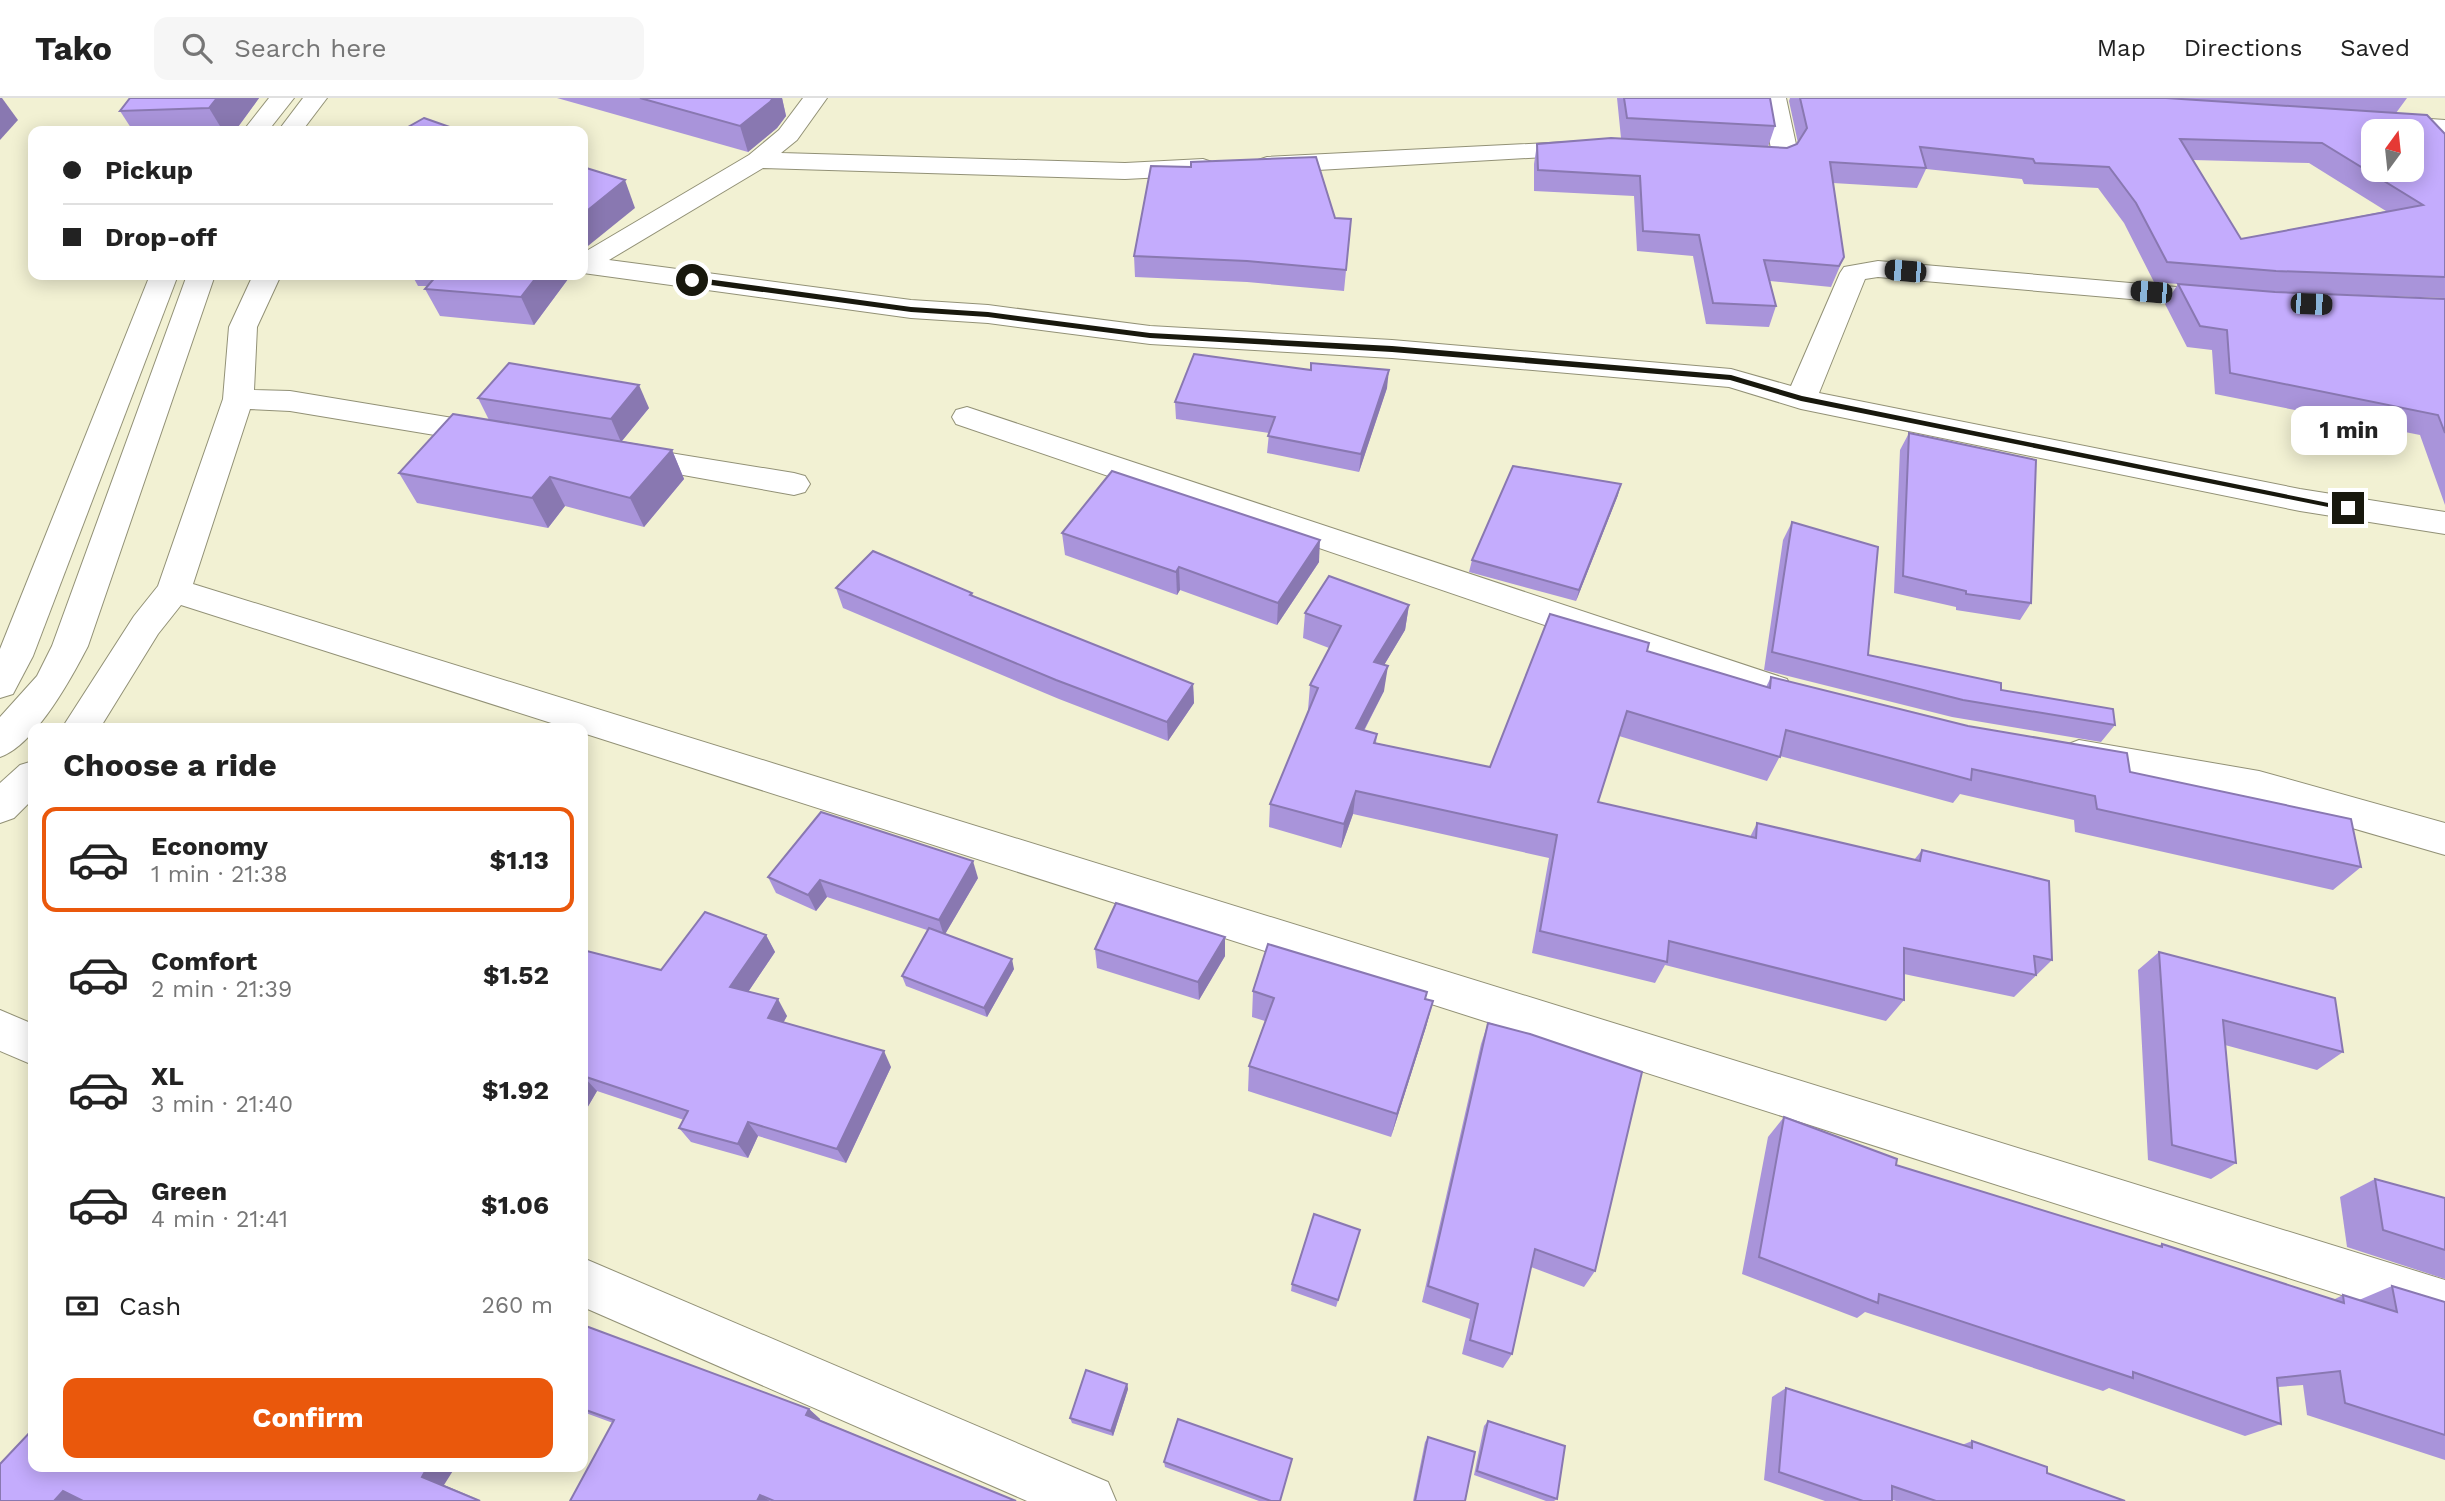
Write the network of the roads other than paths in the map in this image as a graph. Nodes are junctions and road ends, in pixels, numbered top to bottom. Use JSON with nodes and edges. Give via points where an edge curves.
{"nodes":[{"id":1,"x":282,"y":98,"type":"edge"},
{"id":2,"x":315,"y":98,"type":"edge"},
{"id":3,"x":815,"y":98,"type":"edge"},
{"id":4,"x":1774,"y":98,"type":"edge"},
{"id":5,"x":260,"y":126,"type":"edge"},
{"id":6,"x":294,"y":126,"type":"edge"},
{"id":7,"x":2424,"y":126,"type":"edge"},
{"id":8,"x":2445,"y":127,"type":"edge"},
{"id":9,"x":1615,"y":149,"type":"edge"},
{"id":10,"x":1712,"y":154,"type":"edge"},
{"id":11,"x":758,"y":160,"type":"junction"},
{"id":12,"x":588,"y":262,"type":"edge"},
{"id":13,"x":588,"y":266,"type":"edge"},
{"id":14,"x":162,"y":280,"type":"edge"},
{"id":15,"x":199,"y":280,"type":"edge"},
{"id":16,"x":265,"y":280,"type":"edge"},
{"id":17,"x":2247,"y":301,"type":"edge"},
{"id":18,"x":238,"y":399,"type":"junction"},
{"id":19,"x":1801,"y":399,"type":"junction"},
{"id":20,"x":967,"y":417,"type":"dead end"},
{"id":21,"x":522,"y":439,"type":"edge"},
{"id":22,"x":603,"y":452,"type":"edge"},
{"id":23,"x":794,"y":484,"type":"dead end"},
{"id":24,"x":2445,"y":523,"type":"edge"},
{"id":25,"x":174,"y":590,"type":"junction"},
{"id":26,"x":0,"y":684,"type":"edge"},
{"id":27,"x":1809,"y":698,"type":"edge"},
{"id":28,"x":84,"y":723,"type":"edge"},
{"id":29,"x":0,"y":742,"type":"edge"},
{"id":30,"x":2045,"y":749,"type":"edge"},
{"id":31,"x":28,"y":780,"type":"edge"},
{"id":32,"x":0,"y":807,"type":"edge"},
{"id":33,"x":2445,"y":839,"type":"edge"},
{"id":34,"x":0,"y":1030,"type":"edge"},
{"id":35,"x":28,"y":1043,"type":"edge"},
{"id":36,"x":588,"y":1284,"type":"edge"},
{"id":37,"x":2445,"y":1304,"type":"edge"},
{"id":38,"x":1089,"y":1501,"type":"edge"}],
"edges":[{"from":1,"to":5,"type":"street"},
{"from":2,"to":6,"type":"street"},
{"from":3,"to":11,"type":"street","via":[[788,135]]},
{"from":4,"to":10,"type":"street","via":[[1784,149],[1779,158]]},
{"from":7,"to":8,"type":"street"},
{"from":9,"to":11,"type":"street","via":[[1125,171]]},
{"from":11,"to":12,"type":"street"},
{"from":13,"to":19,"type":"street","via":[[1150,335],[1392,349],[1731,378]]},
{"from":14,"to":26,"type":"street"},
{"from":15,"to":29,"type":"street","via":[[69,646],[50,685]]},
{"from":16,"to":18,"type":"street","via":[[243,327]]},
{"from":17,"to":19,"type":"street","via":[[1878,269],[1854,273]]},
{"from":18,"to":21,"type":"street","via":[[290,401]]},
{"from":18,"to":25,"type":"street"},
{"from":19,"to":24,"type":"street","via":[[2300,500]]},
{"from":20,"to":27,"type":"street","via":[[1731,677]]},
{"from":22,"to":23,"type":"street"},
{"from":25,"to":28,"type":"street","via":[[146,625]]},
{"from":25,"to":37,"type":"street"},
{"from":30,"to":33,"type":"street","via":[[2259,786]]},
{"from":31,"to":32,"type":"street"},
{"from":34,"to":35,"type":"street"},
{"from":36,"to":38,"type":"street"}]}
